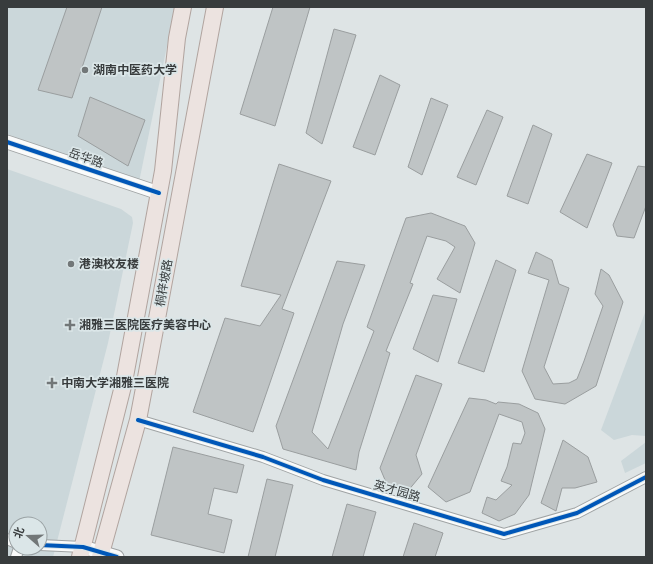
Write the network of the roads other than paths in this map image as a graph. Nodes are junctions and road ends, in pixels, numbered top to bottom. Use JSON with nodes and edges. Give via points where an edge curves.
{"nodes":[{"id":1,"x":183,"y":7,"type":"edge"},
{"id":2,"x":214,"y":7,"type":"edge"},
{"id":3,"x":7,"y":142,"type":"edge"},
{"id":4,"x":159,"y":194,"type":"junction"},
{"id":5,"x":138,"y":420,"type":"junction"},
{"id":6,"x":646,"y":477,"type":"edge"},
{"id":7,"x":48,"y":546,"type":"edge"},
{"id":8,"x":82,"y":552,"type":"edge"},
{"id":9,"x":101,"y":554,"type":"edge"},
{"id":10,"x":117,"y":557,"type":"edge"}],
"edges":[{"from":1,"to":4,"type":"main road","name":"桐梓坡路","via":[[177,38]]},
{"from":2,"to":5,"type":"main road","name":"桐梓坡路"},
{"from":3,"to":4,"type":"street","name":"岳华路"},
{"from":4,"to":8,"type":"main road","name":"桐梓坡路","via":[[124,382]]},
{"from":5,"to":6,"type":"street","name":"英才园路","via":[[263,458],[323,480],[504,534],[577,513]]},
{"from":5,"to":9,"type":"main road","name":"桐梓坡路"},
{"from":7,"to":8,"type":"street"},
{"from":8,"to":9,"type":"street"},
{"from":9,"to":10,"type":"street"}]}
